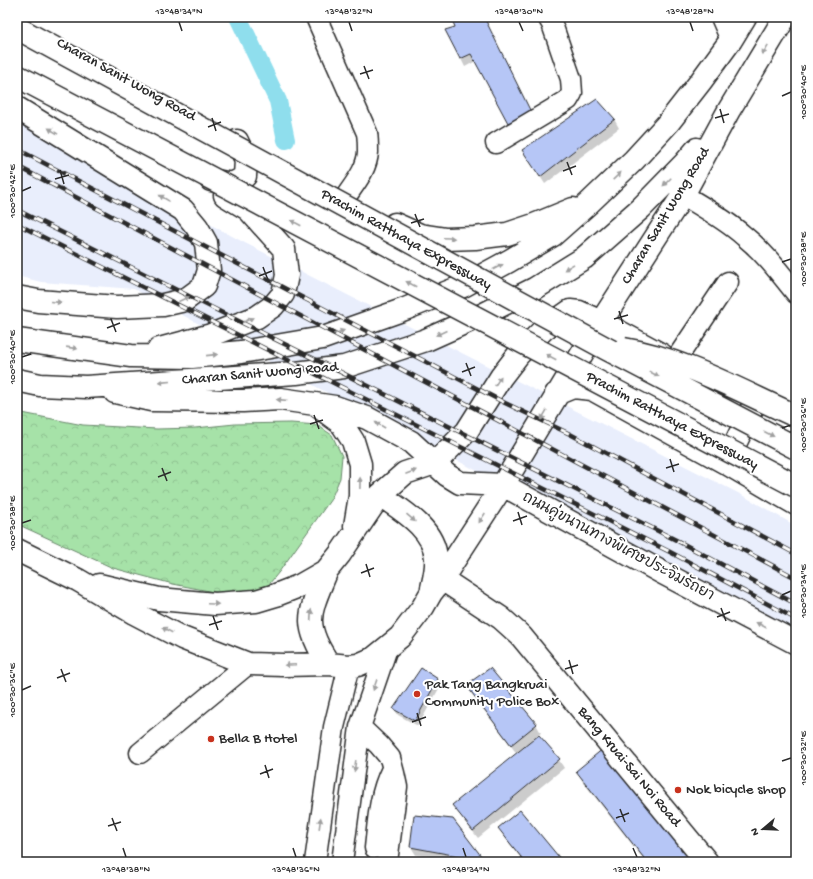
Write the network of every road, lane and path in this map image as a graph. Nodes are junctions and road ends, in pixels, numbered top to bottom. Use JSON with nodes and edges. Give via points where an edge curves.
{"nodes":[{"id":1,"x":316,"y":17,"type":"edge"},
{"id":2,"x":721,"y":17,"type":"edge"},
{"id":3,"x":745,"y":17,"type":"edge"},
{"id":4,"x":785,"y":17,"type":"edge"},
{"id":5,"x":556,"y":19,"type":"edge"},
{"id":6,"x":17,"y":21,"type":"edge"},
{"id":7,"x":17,"y":28,"type":"edge"},
{"id":8,"x":731,"y":40,"type":"junction"},
{"id":9,"x":17,"y":76,"type":"edge"},
{"id":10,"x":17,"y":83,"type":"edge"},
{"id":11,"x":17,"y":108,"type":"edge"},
{"id":12,"x":728,"y":110,"type":"junction"},
{"id":13,"x":237,"y":141,"type":"junction"},
{"id":14,"x":496,"y":143,"type":"dead end"},
{"id":15,"x":191,"y":174,"type":"junction"},
{"id":16,"x":683,"y":195,"type":"junction"},
{"id":17,"x":345,"y":198,"type":"junction"},
{"id":18,"x":589,"y":203,"type":"junction"},
{"id":19,"x":728,"y":282,"type":"dead end"},
{"id":20,"x":620,"y":291,"type":"junction"},
{"id":21,"x":796,"y":292,"type":"edge"},
{"id":22,"x":17,"y":297,"type":"edge"},
{"id":23,"x":600,"y":322,"type":"junction"},
{"id":24,"x":632,"y":338,"type":"junction"},
{"id":25,"x":17,"y":340,"type":"edge"},
{"id":26,"x":607,"y":349,"type":"junction"},
{"id":27,"x":131,"y":356,"type":"junction"},
{"id":28,"x":675,"y":361,"type":"junction"},
{"id":29,"x":17,"y":380,"type":"edge"},
{"id":30,"x":86,"y":387,"type":"junction"},
{"id":31,"x":556,"y":394,"type":"junction"},
{"id":32,"x":755,"y":402,"type":"junction"},
{"id":33,"x":315,"y":404,"type":"junction"},
{"id":34,"x":796,"y":416,"type":"edge"},
{"id":35,"x":796,"y":424,"type":"edge"},
{"id":36,"x":796,"y":448,"type":"edge"},
{"id":37,"x":435,"y":463,"type":"junction"},
{"id":38,"x":726,"y":463,"type":"junction"},
{"id":39,"x":503,"y":485,"type":"junction"},
{"id":40,"x":796,"y":486,"type":"edge"},
{"id":41,"x":380,"y":495,"type":"junction"},
{"id":42,"x":796,"y":504,"type":"edge"},
{"id":43,"x":354,"y":535,"type":"junction"},
{"id":44,"x":17,"y":550,"type":"edge"},
{"id":45,"x":327,"y":570,"type":"junction"},
{"id":46,"x":78,"y":580,"type":"junction"},
{"id":47,"x":436,"y":586,"type":"junction"},
{"id":48,"x":796,"y":643,"type":"edge"},
{"id":49,"x":387,"y":648,"type":"junction"},
{"id":50,"x":248,"y":664,"type":"junction"},
{"id":51,"x":339,"y":665,"type":"junction"},
{"id":52,"x":360,"y":727,"type":"junction"},
{"id":53,"x":140,"y":753,"type":"dead end"},
{"id":54,"x":392,"y":767,"type":"junction"},
{"id":55,"x":315,"y":862,"type":"edge"},
{"id":56,"x":342,"y":862,"type":"edge"},
{"id":57,"x":374,"y":862,"type":"edge"},
{"id":58,"x":387,"y":862,"type":"edge"},
{"id":59,"x":707,"y":862,"type":"edge"}],
"edges":[{"from":1,"to":17,"type":"street","via":[[367,133],[366,162]]},
{"from":2,"to":8,"type":"street"},
{"from":3,"to":8,"type":"main road","name":"Charan Sanit Wong Road"},
{"from":4,"to":12,"type":"main road","name":"Charan Sanit Wong Road","one_way":true},
{"from":5,"to":14,"type":"street","via":[[572,93],[568,100]]},
{"from":6,"to":13,"type":"main road","name":"Charan Sanit Wong Road"},
{"from":7,"to":26,"type":"main road","name":"Prachim Ratthaya Expressway","bridge":true},
{"from":18,"to":8,"type":"main road","name":"Charan Sanit Wong Road","one_way":true,"via":[[669,122]]},
{"from":40,"to":9,"type":"main road","name":"Prachim Ratthaya Expressway","one_way":true,"bridge":true},
{"from":10,"to":15,"type":"main road","name":"Charan Sanit Wong Road"},
{"from":22,"to":11,"type":"main road","one_way":true,"via":[[117,308],[163,305],[185,300],[204,286],[209,270],[206,243],[184,210]]},
{"from":12,"to":16,"type":"main road","name":"Charan Sanit Wong Road"},
{"from":12,"to":30,"type":"main road","name":"Charan Sanit Wong Road","one_way":true,"via":[[685,163],[641,208],[584,258],[534,289],[426,340],[344,367],[262,376]]},
{"from":13,"to":15,"type":"main road","via":[[246,160],[245,176],[238,182],[226,183]]},
{"from":13,"to":17,"type":"main road","name":"Charan Sanit Wong Road"},
{"from":27,"to":15,"type":"main road","name":"Charan Sanit Wong Road","one_way":true,"via":[[211,335],[237,325],[273,306],[282,294],[287,275],[284,249],[248,209]]},
{"from":16,"to":20,"type":"main road","name":"Charan Sanit Wong Road"},
{"from":16,"to":21,"type":"street","via":[[744,236],[774,265]]},
{"from":17,"to":18,"type":"main road","name":"Charan Sanit Wong Road","one_way":true,"via":[[420,235],[446,238],[506,234]]},
{"from":27,"to":18,"type":"main road","name":"Charan Sanit Wong Road","one_way":true,"via":[[192,357],[241,352],[323,338],[462,286],[553,234]]},
{"from":19,"to":28,"type":"street"},
{"from":20,"to":23,"type":"main road","name":"Charan Sanit Wong Road"},
{"from":20,"to":24,"type":"main road","via":[[620,316]]},
{"from":23,"to":24,"type":"main road"},
{"from":23,"to":31,"type":"main road","name":"Charan Sanit Wong Road"},
{"from":37,"to":23,"type":"main road","name":"Charan Sanit Wong Road","one_way":true,"via":[[467,431],[501,377],[518,355],[544,329],[570,311],[579,312]]},
{"from":24,"to":28,"type":"main road"},
{"from":25,"to":27,"type":"main road","name":"Charan Sanit Wong Road","one_way":true},
{"from":26,"to":34,"type":"main road","bridge":true,"via":[[635,351],[702,373]]},
{"from":26,"to":36,"type":"main road","name":"Prachim Ratthaya Expressway","one_way":true,"bridge":true},
{"from":28,"to":32,"type":"main road"},
{"from":29,"to":30,"type":"main road","name":"Charan Sanit Wong Road","via":[[40,385]]},
{"from":33,"to":30,"type":"main road","one_way":true,"via":[[280,399],[151,400]]},
{"from":31,"to":38,"type":"main road","via":[[573,387],[592,389]]},
{"from":31,"to":39,"type":"main road","name":"Charan Sanit Wong Road","one_way":true},
{"from":32,"to":35,"type":"main road"},
{"from":32,"to":38,"type":"main road"},
{"from":37,"to":33,"type":"main road","one_way":true,"via":[[411,442],[367,418],[335,407]]},
{"from":43,"to":33,"type":"main road","one_way":true,"via":[[360,496],[360,464],[354,441],[342,424]]},
{"from":37,"to":39,"type":"main road","via":[[460,483]]},
{"from":41,"to":37,"type":"main road","name":"Charan Sanit Wong Road","one_way":true,"via":[[406,473]]},
{"from":38,"to":42,"type":"main road"},
{"from":39,"to":47,"type":"main road","name":"Charan Sanit Wong Road","one_way":true},
{"from":48,"to":39,"type":"main road","name":"ถนนคู่ขนานทางพิเศษประจิมรัถยา","one_way":true},
{"from":41,"to":43,"type":"main road","name":"Charan Sanit Wong Road"},
{"from":41,"to":47,"type":"main road","one_way":true,"via":[[412,518],[428,535],[436,557]]},
{"from":43,"to":45,"type":"main road","name":"Charan Sanit Wong Road"},
{"from":44,"to":46,"type":"main road","name":"Charan Sanit Wong Road"},
{"from":46,"to":45,"type":"main road","name":"Charan Sanit Wong Road","one_way":true,"via":[[178,602],[228,604],[276,596]]},
{"from":51,"to":45,"type":"main road","one_way":true,"via":[[318,647],[310,620]]},
{"from":50,"to":46,"type":"main road","name":"Charan Sanit Wong Road","one_way":true,"via":[[182,638]]},
{"from":47,"to":49,"type":"main road","name":"Charan Sanit Wong Road","via":[[407,628]]},
{"from":47,"to":59,"type":"main road","name":"Bang Kruai-Sai Noi Road","via":[[501,618],[521,636]]},
{"from":49,"to":51,"type":"main road","name":"Charan Sanit Wong Road","via":[[374,658],[358,665]]},
{"from":49,"to":52,"type":"street","one_way":true},
{"from":51,"to":50,"type":"main road","name":"Charan Sanit Wong Road","one_way":true},
{"from":50,"to":53,"type":"street"},
{"from":55,"to":51,"type":"street","one_way":true,"via":[[334,727]]},
{"from":52,"to":54,"type":"street","via":[[390,758]]},
{"from":52,"to":56,"type":"street","one_way":true},
{"from":54,"to":57,"type":"street","via":[[384,784]]},
{"from":54,"to":58,"type":"street","via":[[397,787]]}]}
